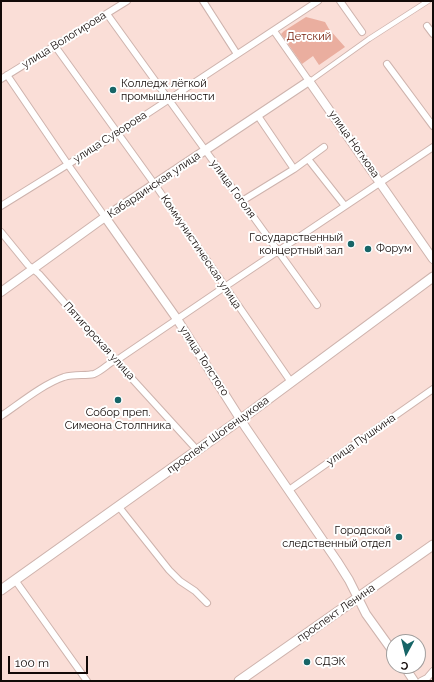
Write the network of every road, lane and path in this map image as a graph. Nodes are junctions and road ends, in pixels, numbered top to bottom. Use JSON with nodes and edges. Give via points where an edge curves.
{"nodes":[{"id":1,"x":128,"y":1,"type":"edge"},
{"id":2,"x":203,"y":1,"type":"edge"},
{"id":3,"x":318,"y":1,"type":"edge"},
{"id":4,"x":340,"y":1,"type":"edge"},
{"id":5,"x":428,"y":1,"type":"edge"},
{"id":6,"x":107,"y":14,"type":"junction"},
{"id":7,"x":427,"y":26,"type":"dead end"},
{"id":8,"x":274,"y":31,"type":"junction"},
{"id":9,"x":362,"y":32,"type":"dead end"},
{"id":10,"x":433,"y":34,"type":"edge"},
{"id":11,"x":55,"y":46,"type":"junction"},
{"id":12,"x":237,"y":54,"type":"junction"},
{"id":13,"x":387,"y":64,"type":"dead end"},
{"id":14,"x":7,"y":75,"type":"junction"},
{"id":15,"x":1,"y":79,"type":"edge"},
{"id":16,"x":311,"y":80,"type":"junction"},
{"id":17,"x":168,"y":100,"type":"junction"},
{"id":18,"x":258,"y":116,"type":"junction"},
{"id":19,"x":433,"y":126,"type":"edge"},
{"id":20,"x":117,"y":133,"type":"junction"},
{"id":21,"x":324,"y":147,"type":"dead end"},
{"id":22,"x":433,"y":147,"type":"edge"},
{"id":23,"x":205,"y":151,"type":"junction"},
{"id":24,"x":308,"y":159,"type":"junction"},
{"id":25,"x":68,"y":164,"type":"junction"},
{"id":26,"x":294,"y":169,"type":"junction"},
{"id":27,"x":381,"y":183,"type":"junction"},
{"id":28,"x":154,"y":184,"type":"junction"},
{"id":29,"x":242,"y":201,"type":"junction"},
{"id":30,"x":1,"y":206,"type":"edge"},
{"id":31,"x":345,"y":206,"type":"junction"},
{"id":32,"x":105,"y":217,"type":"junction"},
{"id":33,"x":1,"y":232,"type":"edge"},
{"id":34,"x":278,"y":250,"type":"junction"},
{"id":35,"x":433,"y":258,"type":"edge"},
{"id":36,"x":33,"y":270,"type":"junction"},
{"id":37,"x":433,"y":278,"type":"edge"},
{"id":38,"x":226,"y":286,"type":"junction"},
{"id":39,"x":1,"y":292,"type":"edge"},
{"id":40,"x":317,"y":305,"type":"dead end"},
{"id":41,"x":177,"y":319,"type":"junction"},
{"id":42,"x":115,"y":360,"type":"junction"},
{"id":43,"x":291,"y":382,"type":"junction"},
{"id":44,"x":433,"y":389,"type":"edge"},
{"id":45,"x":1,"y":416,"type":"edge"},
{"id":46,"x":241,"y":419,"type":"junction"},
{"id":47,"x":197,"y":450,"type":"junction"},
{"id":48,"x":289,"y":490,"type":"junction"},
{"id":49,"x":119,"y":507,"type":"junction"},
{"id":50,"x":433,"y":545,"type":"edge"},
{"id":51,"x":15,"y":580,"type":"junction"},
{"id":52,"x":1,"y":590,"type":"edge"},
{"id":53,"x":358,"y":598,"type":"junction"},
{"id":54,"x":206,"y":603,"type":"dead end"},
{"id":55,"x":386,"y":641,"type":"edge"},
{"id":56,"x":433,"y":671,"type":"edge"},
{"id":57,"x":87,"y":681,"type":"edge"},
{"id":58,"x":239,"y":681,"type":"edge"},
{"id":59,"x":421,"y":681,"type":"edge"}],
"edges":[{"from":1,"to":6,"type":"street","name":"улица Вологирова"},
{"from":2,"to":12,"type":"street"},
{"from":3,"to":8,"type":"street","name":"улица Суворова"},
{"from":4,"to":9,"type":"street"},
{"from":5,"to":16,"type":"street","name":"Кабардинская улица"},
{"from":6,"to":11,"type":"street","name":"улица Вологирова"},
{"from":6,"to":17,"type":"street","name":"улица Гоголя"},
{"from":7,"to":10,"type":"street"},
{"from":8,"to":12,"type":"street","name":"улица Суворова"},
{"from":8,"to":16,"type":"street","name":"улица Ногмова"},
{"from":11,"to":14,"type":"street","name":"улица Вологирова"},
{"from":11,"to":20,"type":"street","name":"Коммунистическая улица"},
{"from":12,"to":17,"type":"street","name":"улица Суворова"},
{"from":13,"to":19,"type":"street"},
{"from":14,"to":15,"type":"street","name":"улица Вологирова"},
{"from":14,"to":25,"type":"street","name":"улица Толстого"},
{"from":16,"to":18,"type":"street","name":"Кабардинская улица"},
{"from":16,"to":27,"type":"street","name":"улица Ногмова"},
{"from":17,"to":20,"type":"street","name":"улица Суворова"},
{"from":17,"to":23,"type":"street","name":"улица Гоголя"},
{"from":18,"to":23,"type":"street","name":"Кабардинская улица"},
{"from":18,"to":26,"type":"street"},
{"from":20,"to":25,"type":"street","name":"улица Суворова"},
{"from":20,"to":28,"type":"street","name":"Коммунистическая улица"},
{"from":21,"to":24,"type":"street"},
{"from":22,"to":27,"type":"street"},
{"from":23,"to":28,"type":"street","name":"Кабардинская улица"},
{"from":23,"to":29,"type":"street","name":"улица Гоголя"},
{"from":24,"to":26,"type":"street"},
{"from":24,"to":31,"type":"street"},
{"from":25,"to":30,"type":"street","name":"улица Суворова"},
{"from":25,"to":32,"type":"street","name":"улица Толстого"},
{"from":26,"to":29,"type":"street"},
{"from":27,"to":31,"type":"street"},
{"from":27,"to":35,"type":"street","name":"улица Ногмова"},
{"from":28,"to":32,"type":"street","name":"Кабардинская улица"},
{"from":28,"to":38,"type":"street","name":"Коммунистическая улица"},
{"from":29,"to":34,"type":"street","name":"улица Гоголя"},
{"from":31,"to":34,"type":"street"},
{"from":32,"to":36,"type":"street","name":"Кабардинская улица"},
{"from":32,"to":41,"type":"street","name":"улица Толстого"},
{"from":33,"to":36,"type":"street","name":"Пятигорская улица"},
{"from":34,"to":38,"type":"street"},
{"from":34,"to":40,"type":"street","name":"улица Гоголя"},
{"from":36,"to":39,"type":"street","name":"Кабардинская улица"},
{"from":36,"to":42,"type":"street","name":"Пятигорская улица"},
{"from":37,"to":43,"type":"main road","name":"проспект Шогенцукова"},
{"from":38,"to":41,"type":"street"},
{"from":38,"to":43,"type":"street","name":"Коммунистическая улица"},
{"from":41,"to":42,"type":"street"},
{"from":41,"to":46,"type":"street","name":"улица Толстого"},
{"from":42,"to":45,"type":"street","via":[[94,374],[74,374],[49,384]]},
{"from":42,"to":47,"type":"street","name":"Пятигорская улица"},
{"from":43,"to":46,"type":"main road","name":"проспект Шогенцукова"},
{"from":44,"to":48,"type":"street","name":"улица Пушкина"},
{"from":46,"to":47,"type":"main road","name":"проспект Шогенцукова"},
{"from":46,"to":48,"type":"street","name":"улица Толстого"},
{"from":47,"to":49,"type":"main road","name":"проспект Шогенцукова"},
{"from":48,"to":53,"type":"street","name":"улица Толстого","via":[[337,560]]},
{"from":49,"to":51,"type":"main road","name":"проспект Шогенцукова"},
{"from":49,"to":54,"type":"street","via":[[169,570]]},
{"from":50,"to":53,"type":"main road","name":"проспект Ленина"},
{"from":51,"to":52,"type":"main road","name":"проспект Шогенцукова"},
{"from":51,"to":57,"type":"street"},
{"from":53,"to":55,"type":"street","name":"улица Толстого"},
{"from":53,"to":58,"type":"main road","name":"проспект Ленина"},
{"from":56,"to":59,"type":"street"}]}
